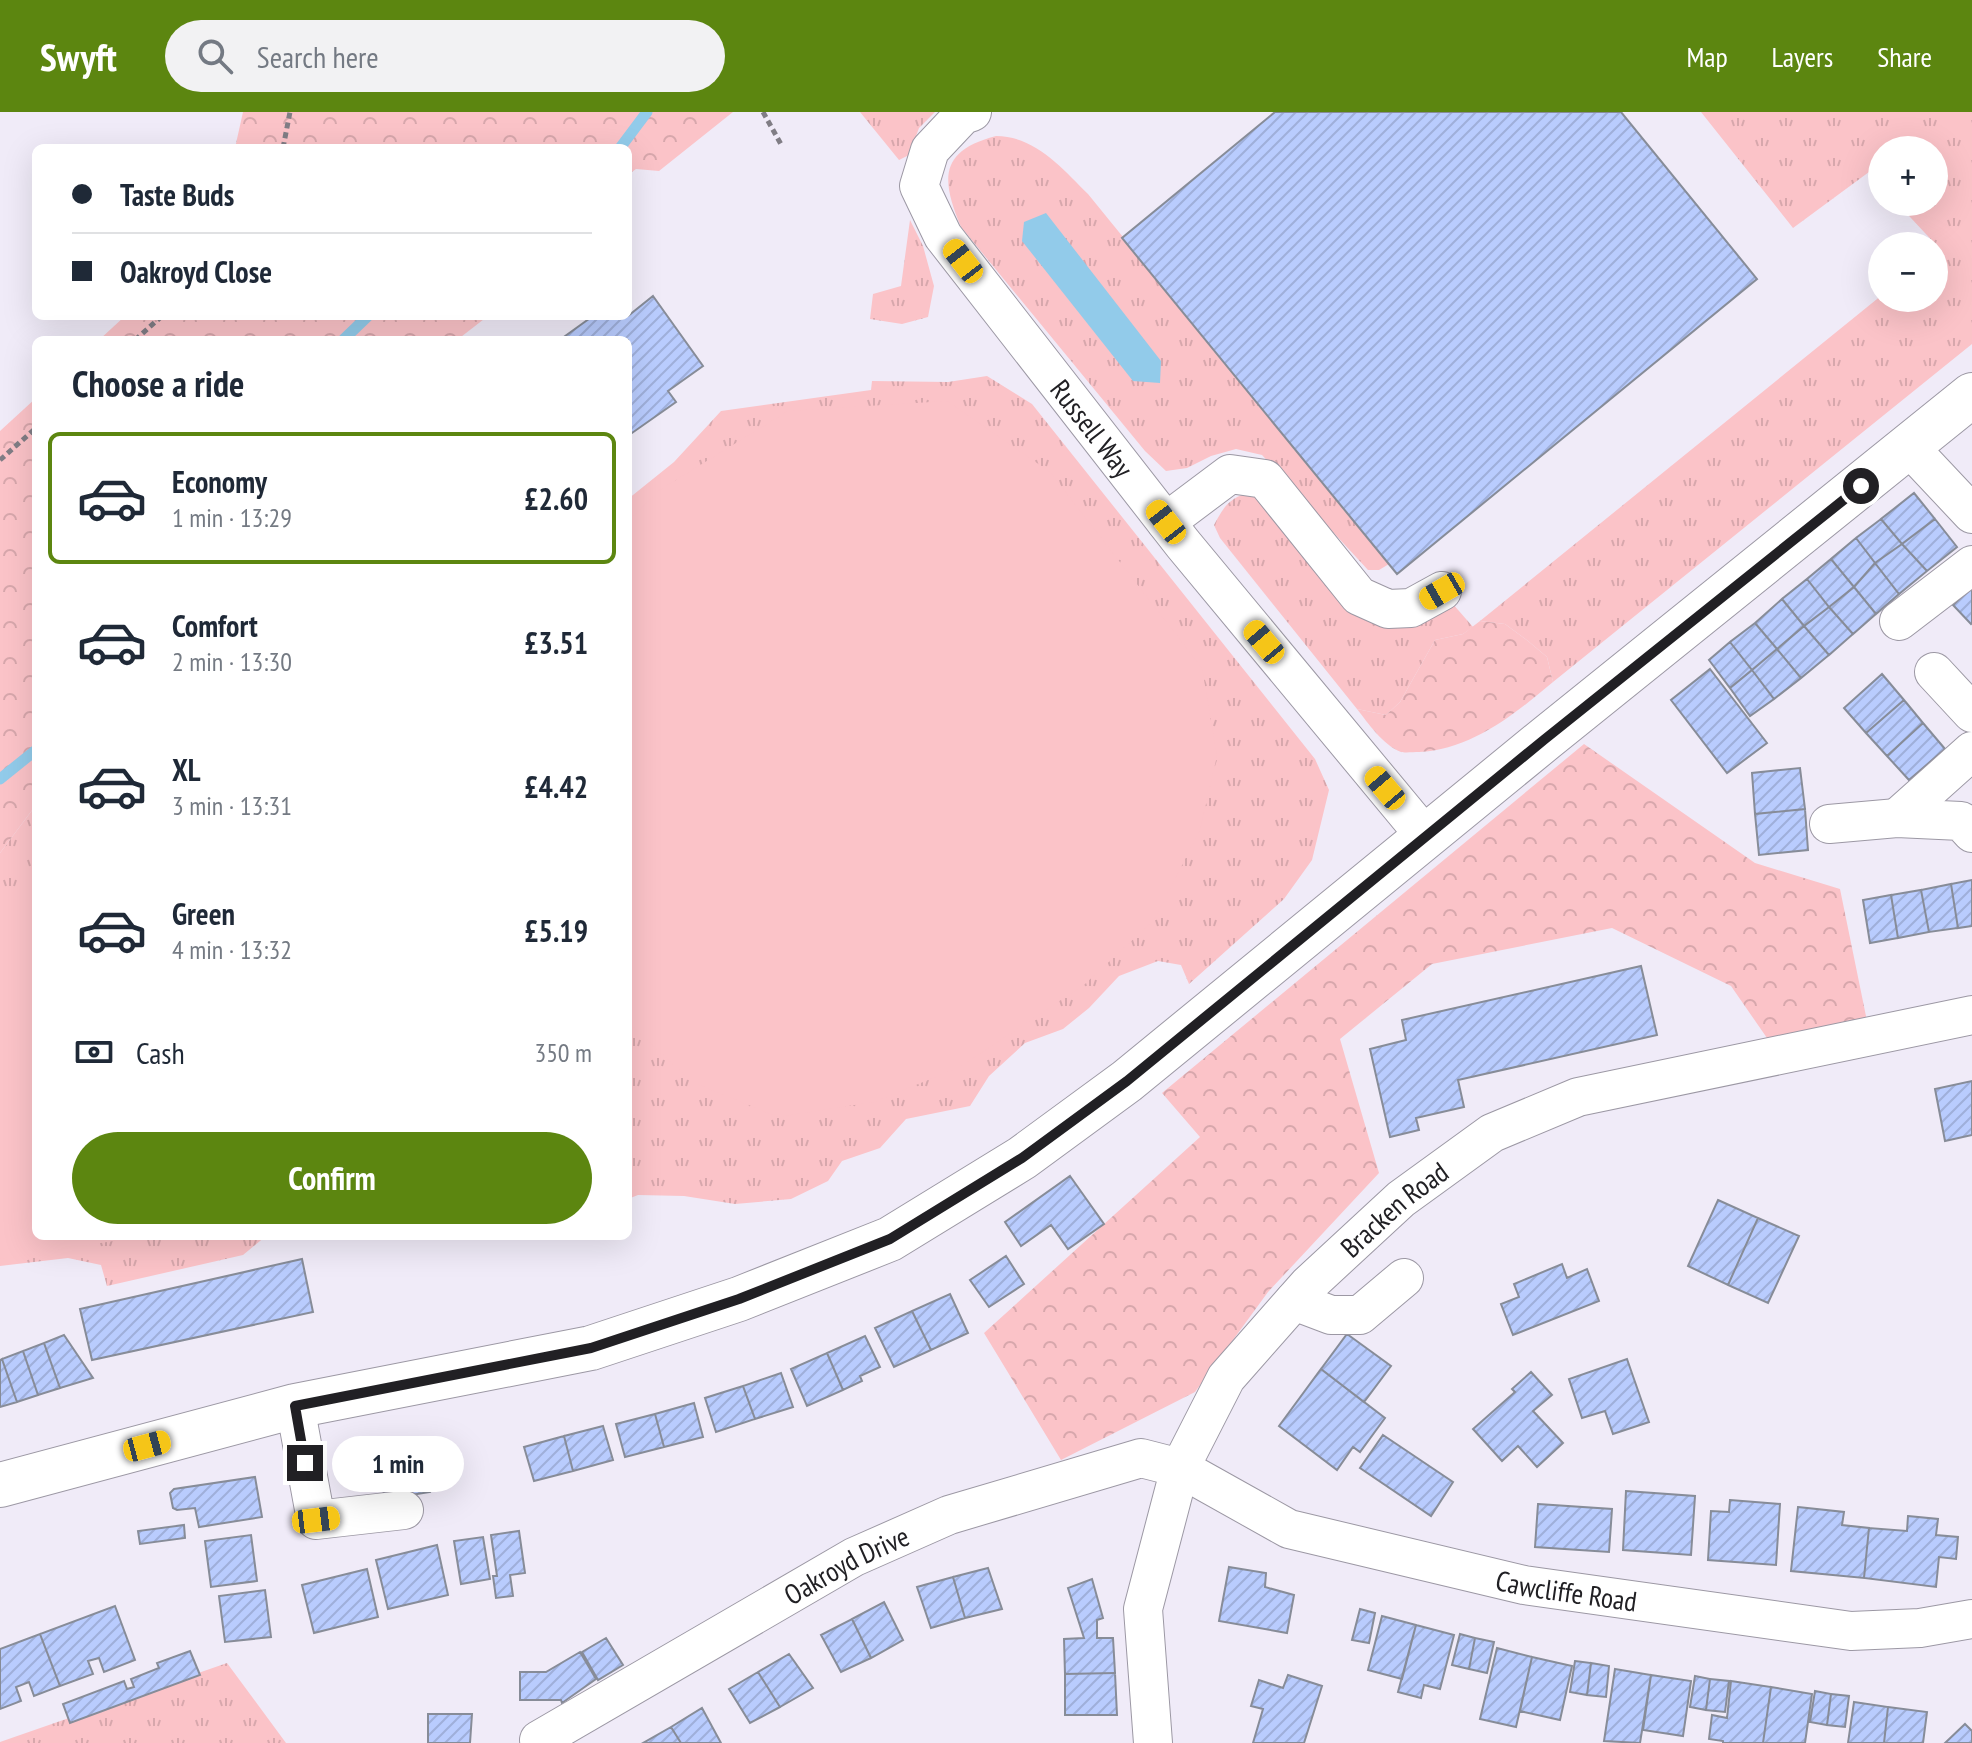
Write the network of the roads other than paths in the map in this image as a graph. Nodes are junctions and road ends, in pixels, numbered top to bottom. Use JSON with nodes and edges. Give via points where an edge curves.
{"nodes":[{"id":1,"x":968,"y":114,"type":"edge"},
{"id":2,"x":1972,"y":395,"type":"edge"},
{"id":3,"x":1909,"y":447,"type":"junction"},
{"id":4,"x":1972,"y":514,"type":"edge"},
{"id":5,"x":1166,"y":522,"type":"junction"},
{"id":6,"x":1972,"y":565,"type":"edge"},
{"id":7,"x":1442,"y":591,"type":"dead end"},
{"id":8,"x":1899,"y":621,"type":"dead end"},
{"id":9,"x":1934,"y":672,"type":"dead end"},
{"id":10,"x":1972,"y":713,"type":"edge"},
{"id":11,"x":1972,"y":751,"type":"edge"},
{"id":12,"x":1897,"y":818,"type":"junction"},
{"id":13,"x":1829,"y":824,"type":"dead end"},
{"id":14,"x":1972,"y":833,"type":"edge"},
{"id":15,"x":1426,"y":837,"type":"junction"},
{"id":16,"x":1972,"y":1015,"type":"edge"},
{"id":17,"x":1404,"y":1278,"type":"dead end"},
{"id":18,"x":1294,"y":1301,"type":"junction"},
{"id":19,"x":295,"y":1406,"type":"junction"},
{"id":20,"x":1180,"y":1468,"type":"junction"},
{"id":21,"x":0,"y":1485,"type":"edge"},
{"id":22,"x":404,"y":1510,"type":"dead end"},
{"id":23,"x":1972,"y":1619,"type":"edge"},
{"id":24,"x":539,"y":1740,"type":"dead end"},
{"id":25,"x":1153,"y":1743,"type":"edge"}],
"edges":[{"from":1,"to":5,"type":"street","name":"Russell Way","via":[[930,150],[919,186],[943,236]]},
{"from":2,"to":3,"type":"main road"},
{"from":3,"to":4,"type":"street"},
{"from":3,"to":15,"type":"main road"},
{"from":5,"to":7,"type":"street","via":[[1230,474],[1265,479],[1359,596],[1388,609],[1411,608]]},
{"from":5,"to":15,"type":"street","name":"Russell Way"},
{"from":6,"to":8,"type":"street"},
{"from":9,"to":10,"type":"street"},
{"from":11,"to":12,"type":"street"},
{"from":12,"to":13,"type":"street"},
{"from":12,"to":14,"type":"street","via":[[1961,821]]},
{"from":15,"to":19,"type":"main road","via":[[1127,1081],[1022,1158],[890,1239],[739,1299],[591,1348]]},
{"from":16,"to":18,"type":"street","name":"Bracken Road","via":[[1578,1097],[1492,1133],[1401,1199]]},
{"from":17,"to":18,"type":"street","via":[[1360,1315],[1331,1315]]},
{"from":18,"to":20,"type":"street","name":"Bracken Road","via":[[1226,1378]]},
{"from":19,"to":21,"type":"main road"},
{"from":19,"to":22,"type":"street","via":[[316,1520]]},
{"from":20,"to":23,"type":"street","name":"Cawcliffe Road","via":[[1289,1529],[1524,1585],[1851,1631]]},
{"from":20,"to":24,"type":"street","name":"Oakroyd Drive","via":[[1141,1458],[949,1515],[854,1557]]},
{"from":20,"to":25,"type":"street","name":"Bracken Road","via":[[1143,1609]]}]}
